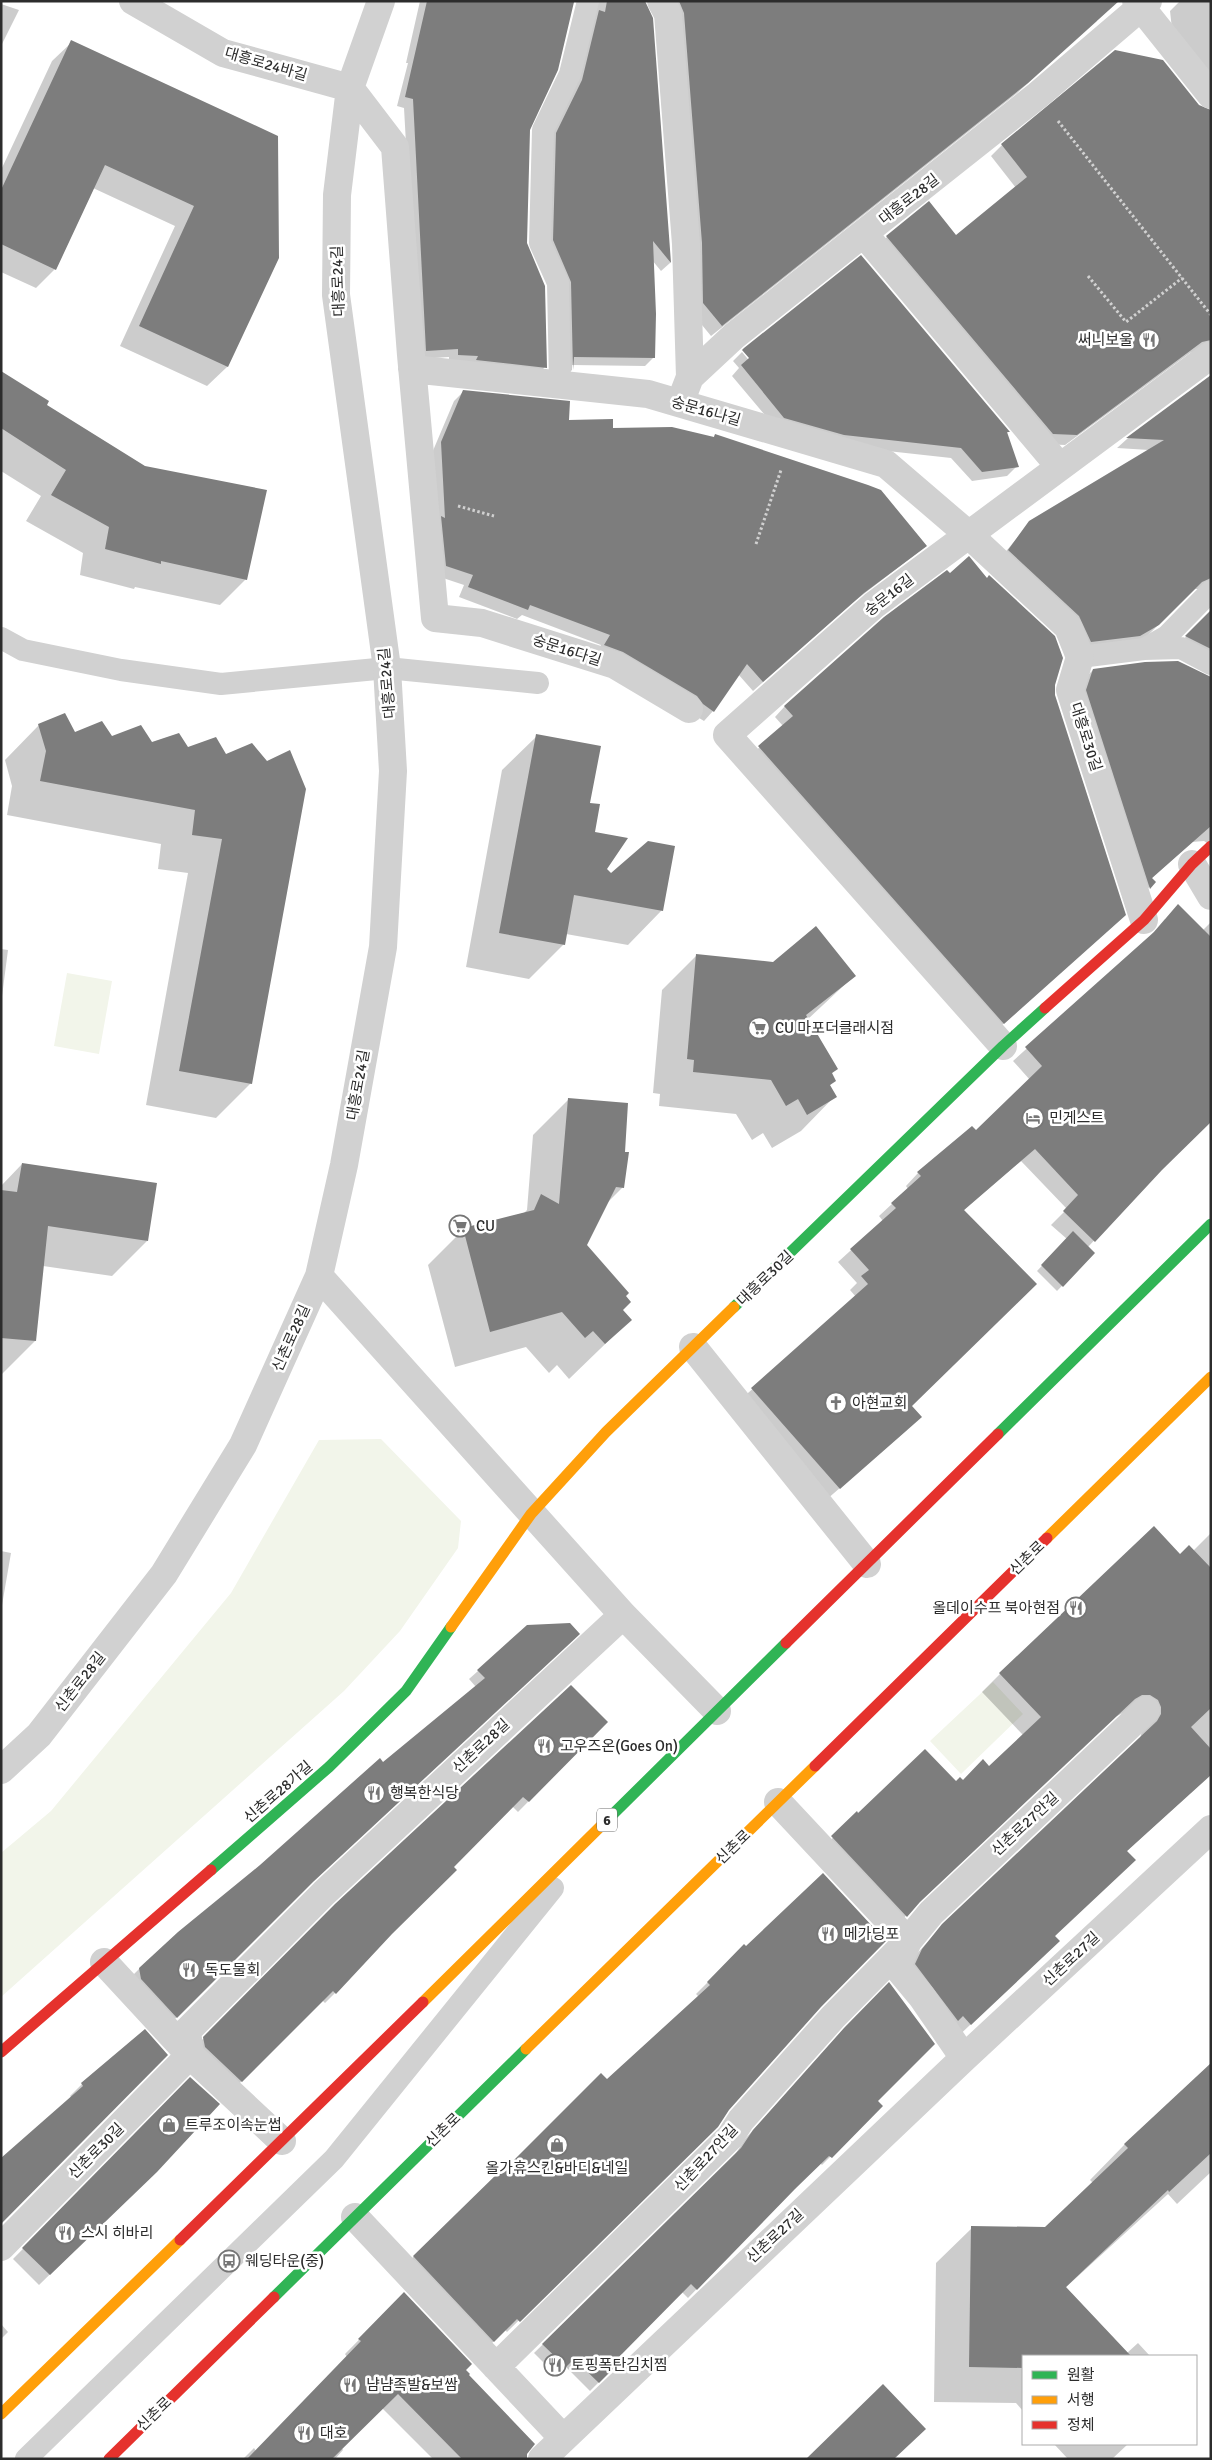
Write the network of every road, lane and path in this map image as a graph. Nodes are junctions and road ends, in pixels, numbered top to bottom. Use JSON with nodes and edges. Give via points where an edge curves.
{"nodes":[{"id":1,"x":133,"y":1,"type":"edge"},
{"id":2,"x":381,"y":1,"type":"edge"},
{"id":3,"x":588,"y":1,"type":"edge"},
{"id":4,"x":662,"y":1,"type":"edge"},
{"id":5,"x":1142,"y":3,"type":"edge"},
{"id":6,"x":350,"y":88,"type":"junction"},
{"id":7,"x":1211,"y":95,"type":"edge"},
{"id":8,"x":1038,"y":96,"type":"junction"},
{"id":9,"x":864,"y":234,"type":"junction"},
{"id":10,"x":1088,"y":276,"type":"dead end"},
{"id":11,"x":1182,"y":278,"type":"junction"},
{"id":12,"x":1211,"y":315,"type":"edge"},
{"id":13,"x":1211,"y":355,"type":"edge"},
{"id":14,"x":412,"y":369,"type":"junction"},
{"id":15,"x":690,"y":377,"type":"junction"},
{"id":16,"x":560,"y":384,"type":"junction"},
{"id":17,"x":680,"y":404,"type":"junction"},
{"id":18,"x":792,"y":436,"type":"junction"},
{"id":19,"x":1060,"y":467,"type":"junction"},
{"id":20,"x":969,"y":534,"type":"junction"},
{"id":21,"x":756,"y":544,"type":"dead end"},
{"id":22,"x":1211,"y":591,"type":"edge"},
{"id":23,"x":1,"y":638,"type":"edge"},
{"id":24,"x":1144,"y":649,"type":"junction"},
{"id":25,"x":1080,"y":657,"type":"junction"},
{"id":26,"x":1211,"y":664,"type":"edge"},
{"id":27,"x":387,"y":668,"type":"junction"},
{"id":28,"x":538,"y":683,"type":"dead end"},
{"id":29,"x":690,"y":709,"type":"dead end"},
{"id":30,"x":1201,"y":855,"type":"edge"},
{"id":31,"x":1211,"y":896,"type":"edge"},
{"id":32,"x":1144,"y":920,"type":"junction"},
{"id":33,"x":1003,"y":1046,"type":"junction"},
{"id":34,"x":1211,"y":1224,"type":"edge"},
{"id":35,"x":319,"y":1276,"type":"junction"},
{"id":36,"x":693,"y":1348,"type":"junction"},
{"id":37,"x":1211,"y":1378,"type":"edge"},
{"id":38,"x":531,"y":1514,"type":"junction"},
{"id":39,"x":867,"y":1564,"type":"junction"},
{"id":40,"x":623,"y":1615,"type":"junction"},
{"id":41,"x":1146,"y":1710,"type":"dead end"},
{"id":42,"x":717,"y":1712,"type":"junction"},
{"id":43,"x":1,"y":1770,"type":"edge"},
{"id":44,"x":778,"y":1802,"type":"junction"},
{"id":45,"x":612,"y":1815,"type":"junction"},
{"id":46,"x":1211,"y":1829,"type":"edge"},
{"id":47,"x":908,"y":1941,"type":"junction"},
{"id":48,"x":104,"y":1962,"type":"junction"},
{"id":49,"x":1,"y":2052,"type":"edge"},
{"id":50,"x":190,"y":2054,"type":"junction"},
{"id":51,"x":964,"y":2058,"type":"junction"},
{"id":52,"x":282,"y":2141,"type":"junction"},
{"id":53,"x":355,"y":2217,"type":"junction"},
{"id":54,"x":1,"y":2247,"type":"edge"},
{"id":55,"x":496,"y":2367,"type":"junction"},
{"id":56,"x":1,"y":2414,"type":"edge"},
{"id":57,"x":563,"y":2438,"type":"junction"},
{"id":58,"x":26,"y":2459,"type":"edge"},
{"id":59,"x":109,"y":2459,"type":"edge"},
{"id":60,"x":542,"y":2459,"type":"edge"}],
"edges":[{"from":1,"to":6,"type":"street","name":"대흥로24바길","via":[[223,54]]},
{"from":2,"to":6,"type":"street","name":"대흥로24길"},
{"from":3,"to":16,"type":"lane","via":[[570,74],[543,130],[540,243],[558,283]]},
{"from":4,"to":15,"type":"street","via":[[668,14],[686,244]]},
{"from":5,"to":7,"type":"street"},
{"from":5,"to":8,"type":"street","name":"대흥로28길"},
{"from":6,"to":14,"type":"street","via":[[395,147]]},
{"from":6,"to":27,"type":"street","name":"대흥로24길","via":[[337,195],[336,295]]},
{"from":8,"to":9,"type":"street","name":"대흥로28길"},
{"from":8,"to":11,"type":"path"},
{"from":9,"to":15,"type":"street","name":"대흥로28길","via":[[734,336]]},
{"from":9,"to":19,"type":"street"},
{"from":10,"to":11,"type":"path","via":[[1126,322]]},
{"from":11,"to":12,"type":"path"},
{"from":13,"to":19,"type":"street","name":"숭문16길"},
{"from":14,"to":16,"type":"street","name":"숭문16나길"},
{"from":14,"to":29,"type":"street","name":"숭문16다길","via":[[435,618],[482,623],[615,665]]},
{"from":15,"to":17,"type":"street","name":"대흥로28길"},
{"from":16,"to":17,"type":"street","name":"숭문16나길","via":[[648,394]]},
{"from":17,"to":18,"type":"street","name":"숭문16나길"},
{"from":18,"to":20,"type":"street","name":"숭문16나길","via":[[886,464]]},
{"from":18,"to":21,"type":"path"},
{"from":19,"to":20,"type":"street","name":"숭문16길"},
{"from":20,"to":25,"type":"street","via":[[1068,626]]},
{"from":20,"to":33,"type":"street","name":"숭문16길","via":[[874,605],[727,735]]},
{"from":22,"to":24,"type":"lane","via":[[1167,636]]},
{"from":23,"to":27,"type":"lane","via":[[23,650],[121,670],[221,684]]},
{"from":24,"to":25,"type":"lane"},
{"from":24,"to":26,"type":"lane","via":[[1181,648]]},
{"from":25,"to":32,"type":"street","name":"대흥로30길","via":[[1070,690]]},
{"from":27,"to":28,"type":"lane"},
{"from":27,"to":35,"type":"street","name":"대흥로24길","via":[[393,771],[383,947],[344,1165]]},
{"from":30,"to":31,"type":"street"},
{"from":30,"to":32,"type":"main road","name":"대흥로30길"},
{"from":32,"to":33,"type":"main road","name":"대흥로30길"},
{"from":33,"to":36,"type":"main road","name":"대흥로30길"},
{"from":34,"to":39,"type":"main road","number":"6"},
{"from":35,"to":38,"type":"street"},
{"from":35,"to":43,"type":"street","name":"신촌로28길","via":[[243,1445],[164,1574],[39,1735]]},
{"from":36,"to":38,"type":"main road","name":"대흥로30길","via":[[606,1432]]},
{"from":36,"to":39,"type":"street"},
{"from":37,"to":44,"type":"main road","name":"신촌로"},
{"from":38,"to":40,"type":"street"},
{"from":38,"to":48,"type":"main road","name":"신촌로28가길","via":[[406,1691],[329,1767]]},
{"from":39,"to":42,"type":"main road","number":"6"},
{"from":40,"to":42,"type":"street"},
{"from":40,"to":50,"type":"street","name":"신촌로28길","via":[[324,1893],[187,2031]]},
{"from":41,"to":47,"type":"street","name":"신촌로27안길","via":[[931,1913]]},
{"from":42,"to":45,"type":"main road","number":"6"},
{"from":44,"to":47,"type":"street"},
{"from":44,"to":53,"type":"main road","name":"신촌로"},
{"from":45,"to":52,"type":"main road","number":"6"},
{"from":45,"to":58,"type":"lane","via":[[334,2158]]},
{"from":46,"to":51,"type":"street","name":"신촌로27길"},
{"from":47,"to":51,"type":"street","name":"신촌로27안길","via":[[897,1967]]},
{"from":47,"to":55,"type":"street","name":"신촌로27안길","via":[[833,2017],[741,2120],[730,2137]]},
{"from":48,"to":49,"type":"main road","name":"신촌로28가길"},
{"from":48,"to":50,"type":"street"},
{"from":50,"to":52,"type":"street"},
{"from":50,"to":54,"type":"street","name":"신촌로30길"},
{"from":51,"to":57,"type":"street","name":"신촌로27길"},
{"from":52,"to":56,"type":"main road","number":"6"},
{"from":53,"to":55,"type":"street"},
{"from":53,"to":59,"type":"main road","name":"신촌로"},
{"from":55,"to":57,"type":"street"},
{"from":57,"to":60,"type":"street","name":"신촌로27길"}]}
